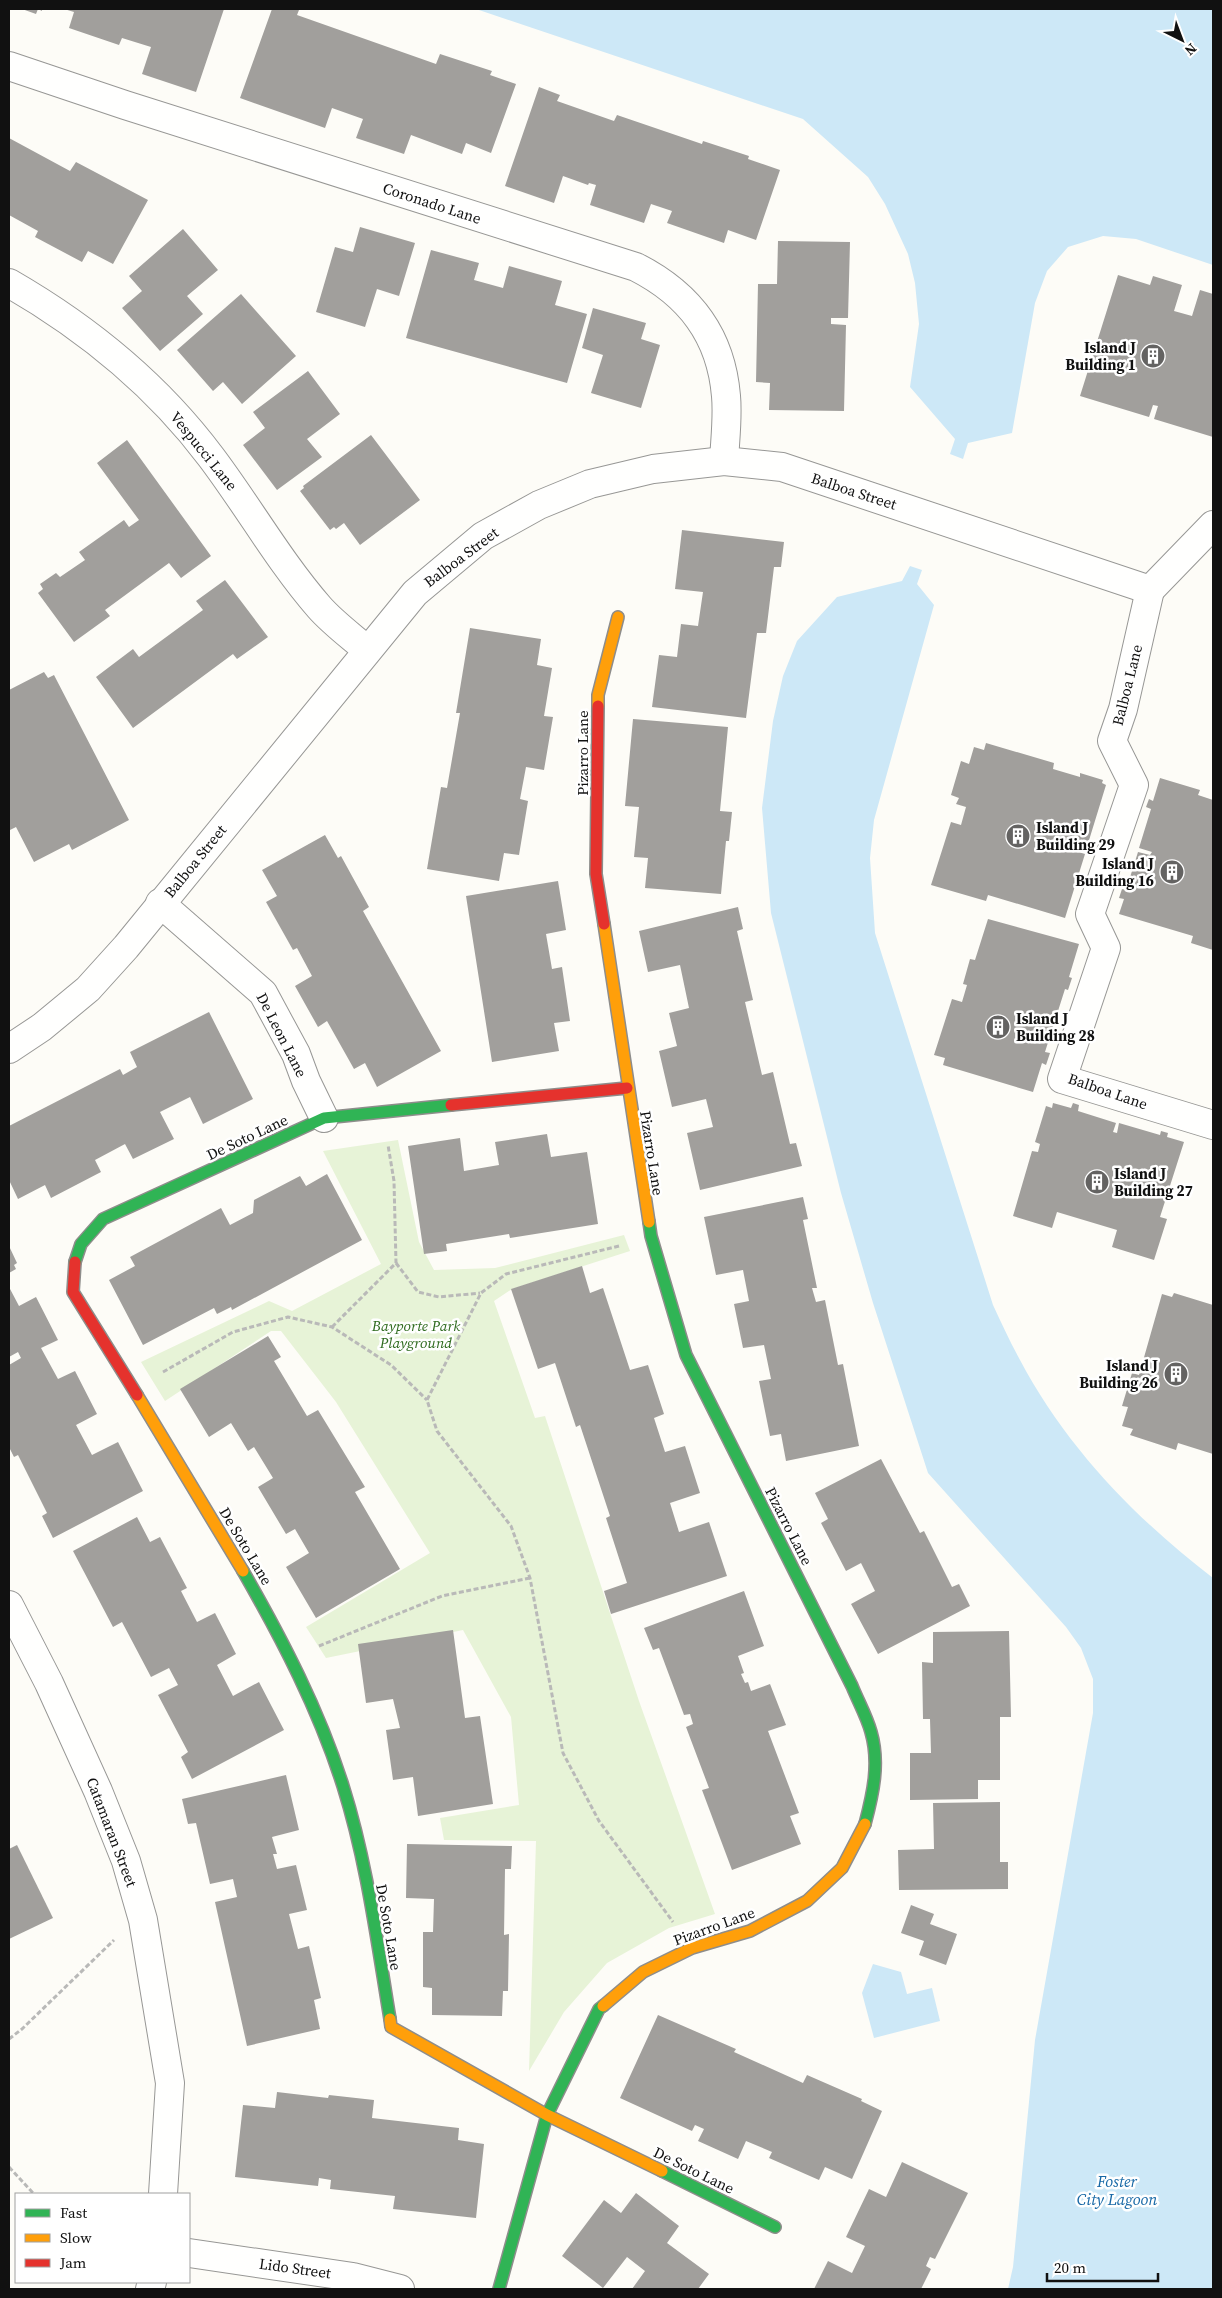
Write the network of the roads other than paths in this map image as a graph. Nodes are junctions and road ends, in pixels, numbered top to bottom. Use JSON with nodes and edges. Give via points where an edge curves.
{"nodes":[{"id":1,"x":9,"y":66,"type":"edge"},
{"id":2,"x":9,"y":283,"type":"edge"},
{"id":3,"x":724,"y":461,"type":"junction"},
{"id":4,"x":1213,"y":526,"type":"edge"},
{"id":5,"x":1150,"y":590,"type":"junction"},
{"id":6,"x":618,"y":617,"type":"dead end"},
{"id":7,"x":367,"y":650,"type":"junction"},
{"id":8,"x":160,"y":903,"type":"junction"},
{"id":9,"x":9,"y":1049,"type":"edge"},
{"id":10,"x":627,"y":1088,"type":"junction"},
{"id":11,"x":324,"y":1118,"type":"junction"},
{"id":12,"x":1213,"y":1125,"type":"edge"},
{"id":13,"x":9,"y":1605,"type":"edge"},
{"id":14,"x":547,"y":2114,"type":"junction"},
{"id":15,"x":163,"y":2193,"type":"edge"},
{"id":16,"x":775,"y":2227,"type":"dead end"},
{"id":17,"x":190,"y":2253,"type":"edge"},
{"id":18,"x":400,"y":2289,"type":"edge"},
{"id":19,"x":499,"y":2289,"type":"edge"}],
"edges":[{"from":1,"to":3,"type":"street","name":"Coronado Lane","via":[[636,267],[658,278],[700,319],[718,351],[726,396]]},
{"from":2,"to":7,"type":"street","name":"Vespucci Lane","via":[[71,322],[133,371],[178,417],[320,608]]},
{"from":3,"to":5,"type":"street","name":"Balboa Street","via":[[782,467]]},
{"from":3,"to":7,"type":"street","name":"Balboa Street","via":[[653,469],[590,484],[539,505],[483,536],[450,562],[415,593]]},
{"from":4,"to":5,"type":"street"},
{"from":5,"to":12,"type":"street","name":"Balboa Lane","via":[[1123,709],[1112,741],[1134,785],[1090,914],[1106,948],[1062,1078]]},
{"from":6,"to":10,"type":"street","name":"Pizarro Lane","via":[[598,695],[596,874]]},
{"from":7,"to":8,"type":"street","name":"Balboa Street"},
{"from":8,"to":9,"type":"street","name":"Balboa Street","via":[[88,989]]},
{"from":8,"to":11,"type":"street","name":"De Leon Lane","via":[[264,993]]},
{"from":10,"to":11,"type":"street","name":"De Soto Lane"},
{"from":10,"to":14,"type":"street","name":"Pizarro Lane","via":[[651,1236],[686,1355],[852,1686],[871,1732],[875,1752],[874,1789],[864,1830],[842,1868],[807,1901],[750,1931],[692,1948],[643,1972],[599,2009]]},
{"from":11,"to":14,"type":"street","name":"De Soto Lane","via":[[103,1220],[82,1239],[74,1260],[73,1292],[254,1587],[292,1658],[332,1754],[354,1826],[391,2027]]},
{"from":13,"to":15,"type":"street","name":"Catamaran Street","via":[[98,1791],[126,1861],[143,1920],[170,2083]]},
{"from":14,"to":16,"type":"street","name":"De Soto Lane"},
{"from":14,"to":19,"type":"street","name":"Pizarro Lane"},
{"from":17,"to":18,"type":"street","name":"Lido Street","via":[[353,2277]]}]}
